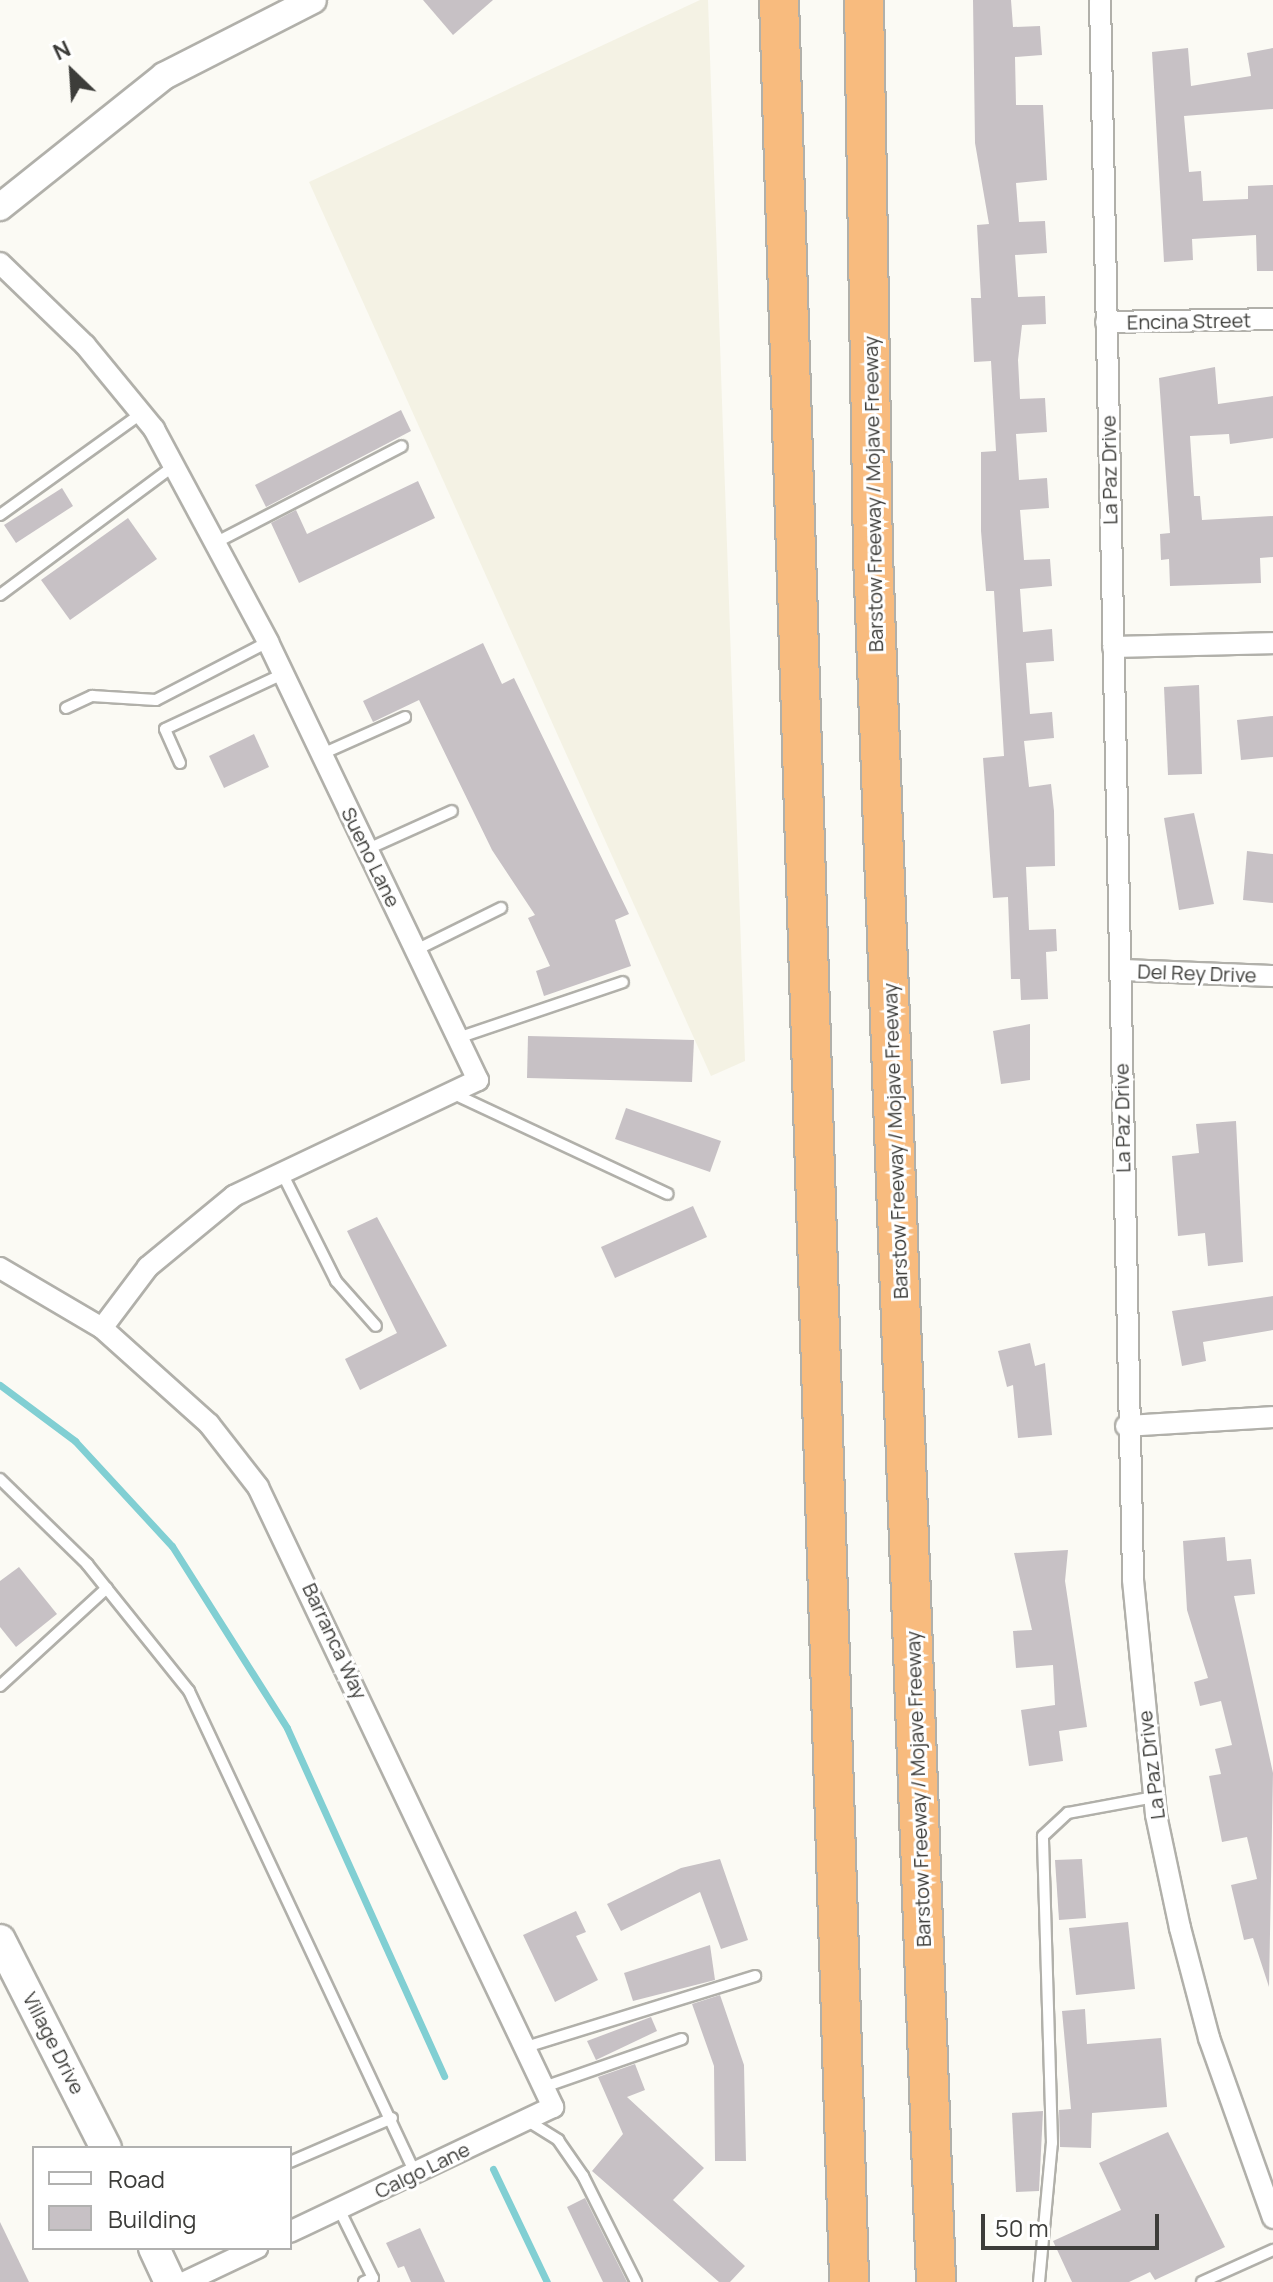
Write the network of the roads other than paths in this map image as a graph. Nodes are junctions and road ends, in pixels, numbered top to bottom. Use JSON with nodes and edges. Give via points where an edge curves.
{"nodes":[{"id":1,"x":313,"y":0,"type":"edge"},
{"id":2,"x":779,"y":0,"type":"edge"},
{"id":3,"x":864,"y":0,"type":"edge"},
{"id":4,"x":1100,"y":0,"type":"edge"},
{"id":5,"x":0,"y":207,"type":"edge"},
{"id":6,"x":0,"y":263,"type":"edge"},
{"id":7,"x":1273,"y":319,"type":"edge"},
{"id":8,"x":1106,"y":322,"type":"junction"},
{"id":9,"x":142,"y":413,"type":"junction"},
{"id":10,"x":402,"y":446,"type":"dead end"},
{"id":11,"x":175,"y":465,"type":"junction"},
{"id":12,"x":0,"y":515,"type":"edge"},
{"id":13,"x":217,"y":542,"type":"junction"},
{"id":14,"x":0,"y":595,"type":"edge"},
{"id":15,"x":268,"y":642,"type":"junction"},
{"id":16,"x":1273,"y":643,"type":"edge"},
{"id":17,"x":1113,"y":647,"type":"junction"},
{"id":18,"x":283,"y":674,"type":"junction"},
{"id":19,"x":66,"y":708,"type":"dead end"},
{"id":20,"x":405,"y":717,"type":"dead end"},
{"id":21,"x":322,"y":754,"type":"junction"},
{"id":22,"x":180,"y":763,"type":"dead end"},
{"id":23,"x":452,"y":811,"type":"dead end"},
{"id":24,"x":368,"y":849,"type":"junction"},
{"id":25,"x":501,"y":908,"type":"dead end"},
{"id":26,"x":416,"y":950,"type":"junction"},
{"id":27,"x":1121,"y":970,"type":"junction"},
{"id":28,"x":1273,"y":976,"type":"edge"},
{"id":29,"x":623,"y":982,"type":"dead end"},
{"id":30,"x":458,"y":1038,"type":"junction"},
{"id":31,"x":450,"y":1092,"type":"junction"},
{"id":32,"x":281,"y":1171,"type":"junction"},
{"id":33,"x":668,"y":1194,"type":"dead end"},
{"id":34,"x":0,"y":1268,"type":"edge"},
{"id":35,"x":376,"y":1326,"type":"dead end"},
{"id":36,"x":102,"y":1328,"type":"junction"},
{"id":37,"x":1273,"y":1417,"type":"edge"},
{"id":38,"x":1126,"y":1426,"type":"junction"},
{"id":39,"x":0,"y":1479,"type":"edge"},
{"id":40,"x":107,"y":1588,"type":"junction"},
{"id":41,"x":0,"y":1686,"type":"edge"},
{"id":42,"x":1154,"y":1797,"type":"junction"},
{"id":43,"x":0,"y":1940,"type":"edge"},
{"id":44,"x":755,"y":1976,"type":"dead end"},
{"id":45,"x":682,"y":2039,"type":"dead end"},
{"id":46,"x":526,"y":2047,"type":"junction"},
{"id":47,"x":544,"y":2087,"type":"junction"},
{"id":48,"x":553,"y":2107,"type":"joint"},
{"id":49,"x":392,"y":2118,"type":"junction"},
{"id":50,"x":526,"y":2120,"type":"junction"},
{"id":51,"x":105,"y":2146,"type":"edge"},
{"id":52,"x":292,"y":2161,"type":"edge"},
{"id":53,"x":415,"y":2173,"type":"junction"},
{"id":54,"x":339,"y":2209,"type":"junction"},
{"id":55,"x":1273,"y":2218,"type":"edge"},
{"id":56,"x":292,"y":2231,"type":"edge"},
{"id":57,"x":155,"y":2250,"type":"edge"},
{"id":58,"x":252,"y":2250,"type":"edge"},
{"id":59,"x":1273,"y":2250,"type":"edge"},
{"id":60,"x":170,"y":2282,"type":"edge"},
{"id":61,"x":185,"y":2282,"type":"edge"},
{"id":62,"x":364,"y":2282,"type":"edge"},
{"id":63,"x":636,"y":2282,"type":"edge"},
{"id":64,"x":848,"y":2282,"type":"edge"},
{"id":65,"x":936,"y":2282,"type":"edge"},
{"id":66,"x":1039,"y":2282,"type":"edge"},
{"id":67,"x":1202,"y":2282,"type":"edge"}],
"edges":[{"from":1,"to":5,"type":"street","via":[[164,76]]},
{"from":2,"to":64,"type":"highway"},
{"from":3,"to":65,"type":"highway","name":"Barstow Freeway / Mojave Freeway","via":[[874,586]]},
{"from":4,"to":8,"type":"street","name":"La Paz Drive"},
{"from":6,"to":9,"type":"street","name":"Sueno Lane"},
{"from":7,"to":8,"type":"street","name":"Encina Street"},
{"from":8,"to":17,"type":"street","name":"La Paz Drive"},
{"from":9,"to":11,"type":"street","name":"Sueno Lane"},
{"from":9,"to":12,"type":"lane"},
{"from":10,"to":13,"type":"lane"},
{"from":11,"to":13,"type":"street","name":"Sueno Lane"},
{"from":11,"to":14,"type":"lane"},
{"from":13,"to":15,"type":"street","name":"Sueno Lane"},
{"from":15,"to":18,"type":"street","name":"Sueno Lane"},
{"from":15,"to":19,"type":"lane","via":[[156,700],[92,696]]},
{"from":16,"to":17,"type":"street"},
{"from":17,"to":27,"type":"street","name":"La Paz Drive"},
{"from":18,"to":21,"type":"street","name":"Sueno Lane"},
{"from":18,"to":22,"type":"lane","via":[[165,729]]},
{"from":20,"to":21,"type":"lane"},
{"from":21,"to":24,"type":"street","name":"Sueno Lane"},
{"from":23,"to":24,"type":"lane"},
{"from":24,"to":26,"type":"street","name":"Sueno Lane"},
{"from":25,"to":26,"type":"lane"},
{"from":26,"to":30,"type":"street","name":"Sueno Lane"},
{"from":27,"to":28,"type":"street","name":"Del Rey Drive"},
{"from":27,"to":38,"type":"street","name":"La Paz Drive"},
{"from":29,"to":30,"type":"lane"},
{"from":30,"to":31,"type":"street","name":"Sueno Lane","via":[[478,1080]]},
{"from":31,"to":32,"type":"street","name":"Sueno Lane"},
{"from":31,"to":33,"type":"lane"},
{"from":32,"to":35,"type":"lane","via":[[336,1281]]},
{"from":32,"to":36,"type":"street","name":"Sueno Lane","via":[[192,1225],[148,1267]]},
{"from":34,"to":36,"type":"street","name":"Barranca Way"},
{"from":36,"to":46,"type":"street","name":"Barranca Way","via":[[209,1424],[258,1487]]},
{"from":37,"to":38,"type":"street"},
{"from":38,"to":42,"type":"street","name":"La Paz Drive"},
{"from":39,"to":40,"type":"lane"},
{"from":40,"to":41,"type":"lane"},
{"from":40,"to":49,"type":"lane","via":[[189,1691]]},
{"from":42,"to":55,"type":"street","name":"La Paz Drive","via":[[1209,2038]]},
{"from":42,"to":66,"type":"lane","via":[[1068,1813],[1043,1836],[1052,2143]]},
{"from":43,"to":51,"type":"main road","name":"Village Drive"},
{"from":44,"to":46,"type":"lane"},
{"from":45,"to":47,"type":"lane"},
{"from":46,"to":47,"type":"street","name":"Barranca Way"},
{"from":47,"to":48,"type":"street","name":"Barranca Way"},
{"from":48,"to":50,"type":"street","name":"Calgo Lane"},
{"from":49,"to":52,"type":"lane"},
{"from":49,"to":53,"type":"lane"},
{"from":50,"to":53,"type":"street","name":"Calgo Lane"},
{"from":50,"to":63,"type":"lane","via":[[558,2140],[583,2176]]},
{"from":53,"to":54,"type":"street","name":"Calgo Lane"},
{"from":54,"to":56,"type":"street","name":"Calgo Lane"},
{"from":54,"to":62,"type":"lane","via":[[373,2278]]},
{"from":57,"to":60,"type":"main road"},
{"from":58,"to":61,"type":"street"},
{"from":59,"to":67,"type":"lane"}]}
